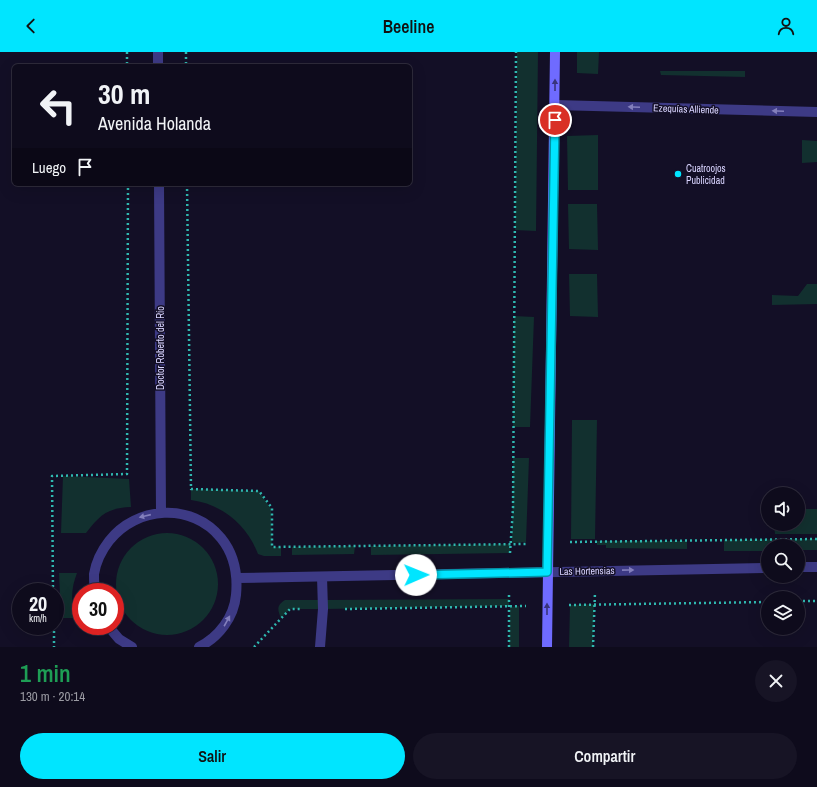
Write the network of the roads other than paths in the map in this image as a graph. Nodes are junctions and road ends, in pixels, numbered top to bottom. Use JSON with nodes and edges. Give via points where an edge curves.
{"nodes":[{"id":1,"x":158,"y":52,"type":"edge"},
{"id":2,"x":555,"y":52,"type":"edge"},
{"id":3,"x":158,"y":64,"type":"edge"},
{"id":4,"x":555,"y":105,"type":"junction"},
{"id":5,"x":817,"y":112,"type":"edge"},
{"id":6,"x":159,"y":186,"type":"edge"},
{"id":7,"x":161,"y":513,"type":"junction"},
{"id":8,"x":805,"y":567,"type":"edge"},
{"id":9,"x":817,"y":567,"type":"edge"},
{"id":10,"x":761,"y":568,"type":"edge"},
{"id":11,"x":547,"y":572,"type":"junction"},
{"id":12,"x":322,"y":577,"type":"junction"},
{"id":13,"x":238,"y":578,"type":"junction"},
{"id":14,"x":94,"y":583,"type":"edge"},
{"id":15,"x":116,"y":635,"type":"edge"},
{"id":16,"x":132,"y":647,"type":"edge"},
{"id":17,"x":199,"y":647,"type":"edge"},
{"id":18,"x":320,"y":647,"type":"edge"},
{"id":19,"x":547,"y":647,"type":"edge"}],
"edges":[{"from":1,"to":3,"type":"street"},
{"from":4,"to":2,"type":"street","one_way":true},
{"from":5,"to":4,"type":"street","name":"Ezequías Alliende","one_way":true},
{"from":4,"to":11,"type":"street"},
{"from":6,"to":7,"type":"street","name":"Doctor Roberto del Río"},
{"from":7,"to":13,"type":"street","via":[[184,514],[204,523],[221,538],[232,557]]},
{"from":7,"to":14,"type":"street","one_way":true,"via":[[138,518],[117,531],[102,550],[94,573]]},
{"from":8,"to":9,"type":"street"},
{"from":11,"to":10,"type":"street","name":"Las Hortensias","one_way":true},
{"from":11,"to":12,"type":"street","name":"Las Hortensias"},
{"from":19,"to":11,"type":"street","one_way":true},
{"from":12,"to":13,"type":"street","name":"Las Hortensias"},
{"from":12,"to":18,"type":"street"},
{"from":17,"to":13,"type":"street","one_way":true,"via":[[209,642],[226,624],[236,602]]},
{"from":15,"to":16,"type":"street"}]}
